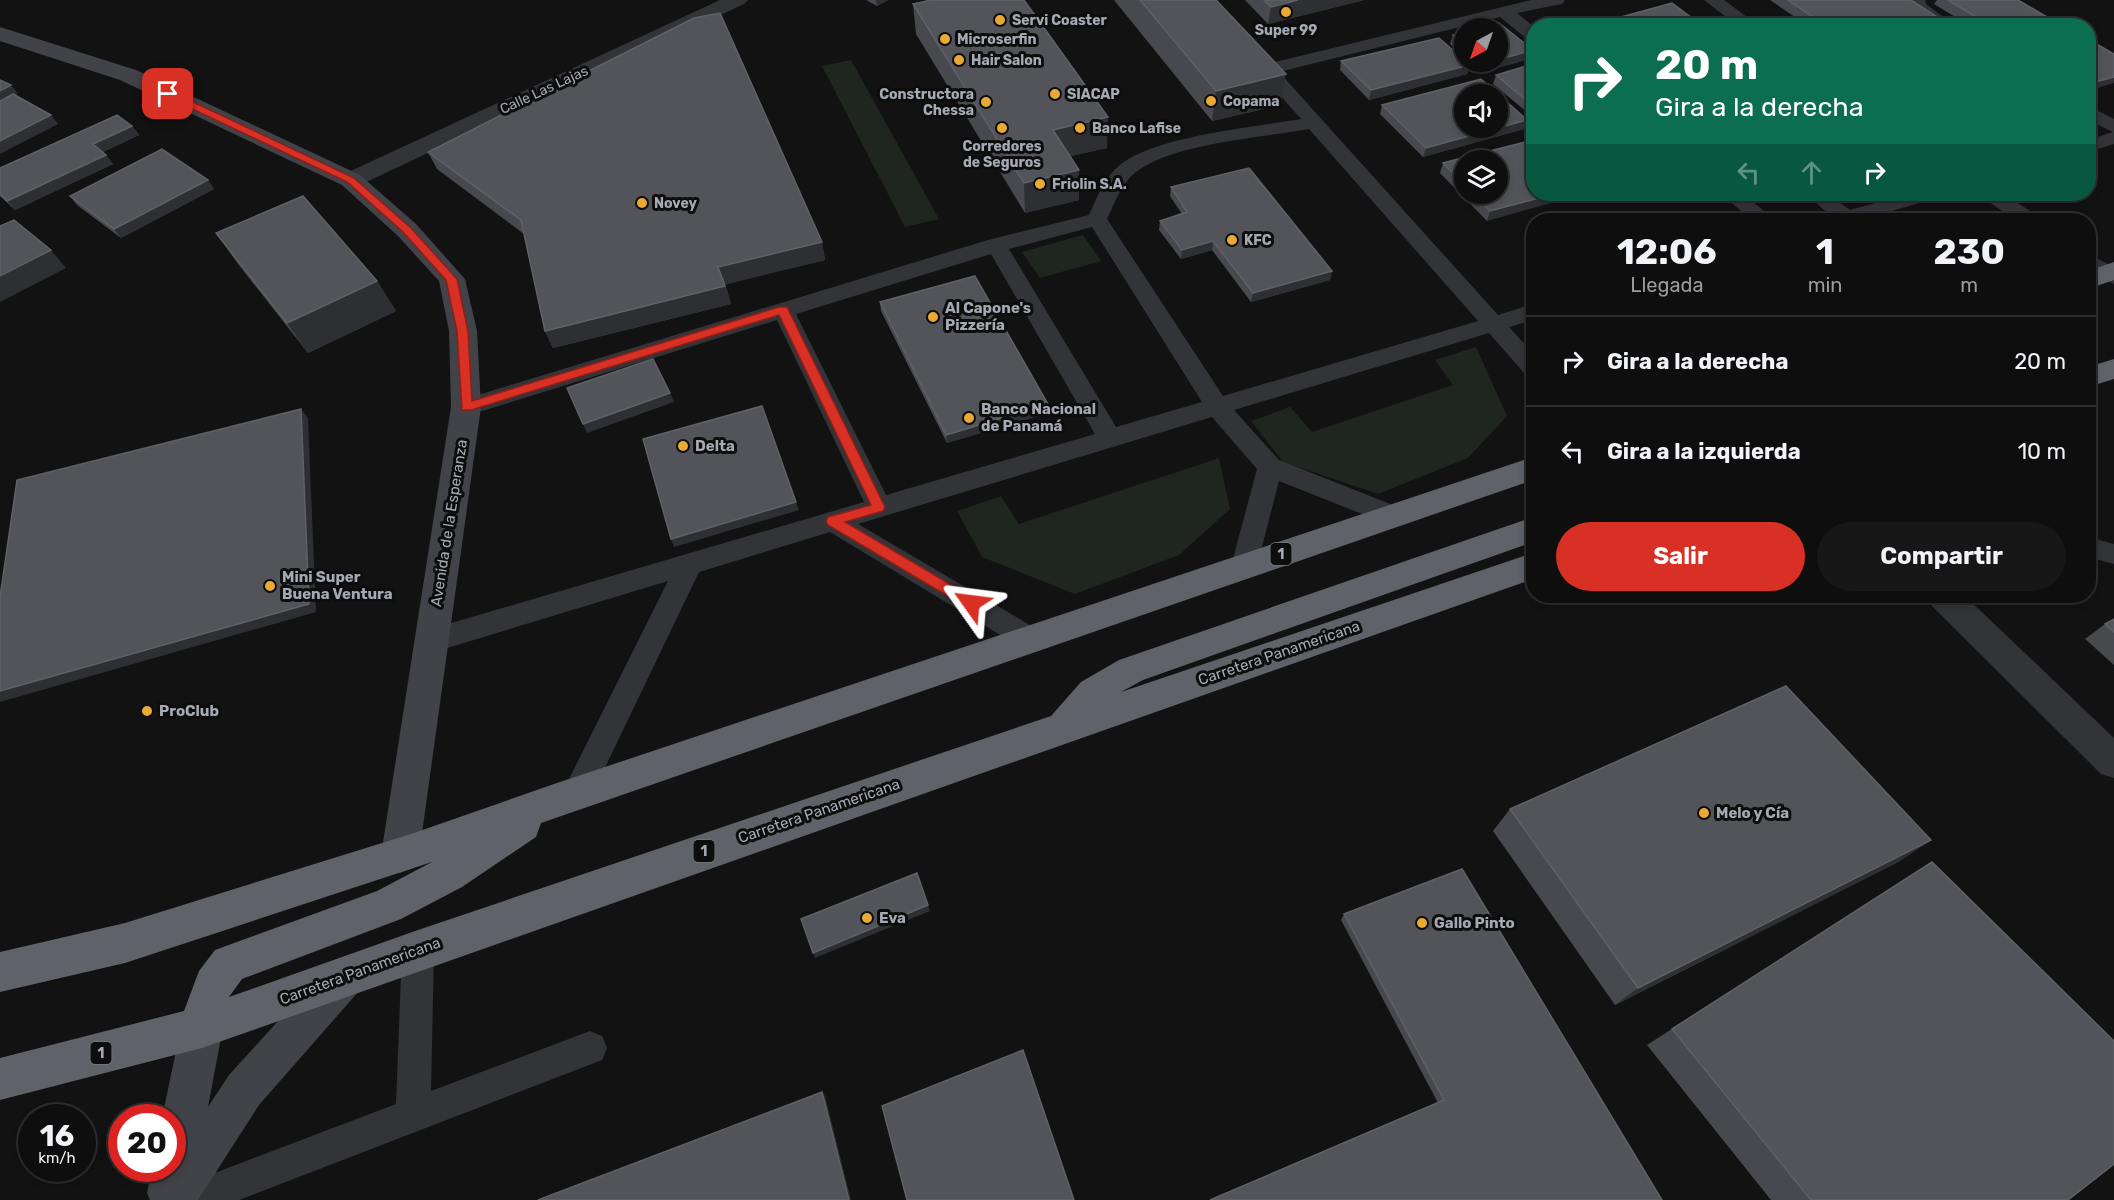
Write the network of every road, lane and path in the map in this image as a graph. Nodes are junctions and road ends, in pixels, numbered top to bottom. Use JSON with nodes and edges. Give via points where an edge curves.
{"nodes":[{"id":1,"x":736,"y":0,"type":"edge"},
{"id":2,"x":1556,"y":0,"type":"edge"},
{"id":3,"x":1713,"y":0,"type":"edge"},
{"id":4,"x":1916,"y":0,"type":"edge"},
{"id":5,"x":1503,"y":11,"type":"junction"},
{"id":6,"x":1739,"y":18,"type":"edge"},
{"id":7,"x":1935,"y":18,"type":"edge"},
{"id":8,"x":1526,"y":29,"type":"edge"},
{"id":9,"x":0,"y":34,"type":"edge"},
{"id":10,"x":1251,"y":52,"type":"edge"},
{"id":11,"x":1266,"y":70,"type":"junction"},
{"id":12,"x":2096,"y":117,"type":"edge"},
{"id":13,"x":1313,"y":123,"type":"junction"},
{"id":14,"x":2114,"y":127,"type":"edge"},
{"id":15,"x":2114,"y":138,"type":"edge"},
{"id":16,"x":2096,"y":144,"type":"edge"},
{"id":17,"x":351,"y":180,"type":"junction"},
{"id":18,"x":1740,"y":201,"type":"edge"},
{"id":19,"x":1824,"y":201,"type":"edge"},
{"id":20,"x":1905,"y":201,"type":"edge"},
{"id":21,"x":2001,"y":201,"type":"edge"},
{"id":22,"x":1756,"y":213,"type":"edge"},
{"id":23,"x":1837,"y":213,"type":"edge"},
{"id":24,"x":1864,"y":213,"type":"edge"},
{"id":25,"x":2019,"y":213,"type":"edge"},
{"id":26,"x":1097,"y":219,"type":"junction"},
{"id":27,"x":996,"y":244,"type":"junction"},
{"id":28,"x":783,"y":310,"type":"junction"},
{"id":29,"x":1526,"y":314,"type":"edge"},
{"id":30,"x":1493,"y":324,"type":"junction"},
{"id":31,"x":1526,"y":360,"type":"edge"},
{"id":32,"x":2114,"y":369,"type":"edge"},
{"id":33,"x":2096,"y":375,"type":"edge"},
{"id":34,"x":1217,"y":406,"type":"junction"},
{"id":35,"x":466,"y":407,"type":"junction"},
{"id":36,"x":1110,"y":438,"type":"junction"},
{"id":37,"x":1270,"y":468,"type":"junction"},
{"id":38,"x":1526,"y":470,"type":"edge"},
{"id":39,"x":879,"y":507,"type":"junction"},
{"id":40,"x":1394,"y":516,"type":"junction"},
{"id":41,"x":833,"y":521,"type":"junction"},
{"id":42,"x":1526,"y":531,"type":"edge"},
{"id":43,"x":2096,"y":549,"type":"edge"},
{"id":44,"x":2114,"y":554,"type":"edge"},
{"id":45,"x":688,"y":565,"type":"junction"},
{"id":46,"x":1244,"y":566,"type":"junction"},
{"id":47,"x":1526,"y":568,"type":"edge"},
{"id":48,"x":1951,"y":603,"type":"edge"},
{"id":49,"x":1030,"y":639,"type":"junction"},
{"id":50,"x":431,"y":641,"type":"junction"},
{"id":51,"x":1064,"y":726,"type":"junction"},
{"id":52,"x":2114,"y":762,"type":"edge"},
{"id":53,"x":567,"y":797,"type":"junction"},
{"id":54,"x":400,"y":855,"type":"junction"},
{"id":55,"x":418,"y":950,"type":"junction"},
{"id":56,"x":0,"y":972,"type":"edge"},
{"id":57,"x":345,"y":977,"type":"junction"},
{"id":58,"x":202,"y":1027,"type":"junction"},
{"id":59,"x":590,"y":1048,"type":"dead end"},
{"id":60,"x":0,"y":1079,"type":"edge"},
{"id":61,"x":413,"y":1116,"type":"junction"},
{"id":62,"x":167,"y":1200,"type":"edge"},
{"id":63,"x":172,"y":1200,"type":"edge"},
{"id":64,"x":191,"y":1200,"type":"edge"}],
"edges":[{"from":1,"to":17,"type":"street","name":"Calle Las Lajas"},
{"from":2,"to":5,"type":"lane"},
{"from":3,"to":6,"type":"lane"},
{"from":4,"to":7,"type":"lane","via":[[1920,8]]},
{"from":5,"to":8,"type":"lane"},
{"from":5,"to":11,"type":"lane"},
{"from":9,"to":17,"type":"street","name":"Avenida de la Esperanza","via":[[128,75]]},
{"from":10,"to":11,"type":"lane"},
{"from":11,"to":13,"type":"lane"},
{"from":12,"to":14,"type":"lane"},
{"from":13,"to":26,"type":"lane","via":[[1172,148],[1130,165],[1113,183]]},
{"from":13,"to":30,"type":"lane"},
{"from":15,"to":16,"type":"lane"},
{"from":17,"to":35,"type":"street","name":"Avenida de la Esperanza","via":[[407,230],[452,279],[463,331]]},
{"from":18,"to":22,"type":"lane"},
{"from":19,"to":23,"type":"lane"},
{"from":20,"to":24,"type":"lane"},
{"from":21,"to":25,"type":"lane"},
{"from":26,"to":27,"type":"lane"},
{"from":26,"to":34,"type":"lane"},
{"from":27,"to":28,"type":"lane"},
{"from":27,"to":36,"type":"lane"},
{"from":28,"to":35,"type":"lane"},
{"from":28,"to":39,"type":"lane"},
{"from":29,"to":30,"type":"lane"},
{"from":30,"to":31,"type":"lane"},
{"from":30,"to":34,"type":"lane"},
{"from":32,"to":33,"type":"highway"},
{"from":34,"to":36,"type":"lane"},
{"from":34,"to":37,"type":"lane"},
{"from":35,"to":50,"type":"street","name":"Avenida de la Esperanza"},
{"from":36,"to":39,"type":"lane"},
{"from":37,"to":40,"type":"lane"},
{"from":37,"to":46,"type":"lane"},
{"from":38,"to":40,"type":"highway","number":"1"},
{"from":39,"to":41,"type":"lane"},
{"from":40,"to":46,"type":"highway","number":"1"},
{"from":41,"to":45,"type":"lane"},
{"from":41,"to":49,"type":"lane"},
{"from":42,"to":51,"type":"highway","via":[[1131,670],[1090,693]]},
{"from":43,"to":44,"type":"lane"},
{"from":45,"to":50,"type":"lane"},
{"from":45,"to":53,"type":"lane"},
{"from":46,"to":49,"type":"highway","number":"1"},
{"from":47,"to":51,"type":"highway","name":"Carretera Panamericana","number":"1"},
{"from":48,"to":52,"type":"street"},
{"from":49,"to":53,"type":"highway","number":"1"},
{"from":50,"to":54,"type":"street","name":"Avenida de la Esperanza"},
{"from":51,"to":55,"type":"highway","name":"Carretera Panamericana","number":"1"},
{"from":53,"to":54,"type":"highway","number":"1"},
{"from":53,"to":58,"type":"highway","via":[[493,846],[387,906],[229,964],[210,990]]},
{"from":54,"to":56,"type":"highway","number":"1","via":[[125,943]]},
{"from":55,"to":57,"type":"highway","name":"Carretera Panamericana","number":"1"},
{"from":55,"to":61,"type":"lane"},
{"from":57,"to":58,"type":"highway","name":"Carretera Panamericana","number":"1"},
{"from":57,"to":63,"type":"street","via":[[244,1090]]},
{"from":58,"to":60,"type":"highway","name":"Carretera Panamericana","number":"1"},
{"from":58,"to":62,"type":"street"},
{"from":59,"to":61,"type":"lane"},
{"from":61,"to":64,"type":"lane"}]}
